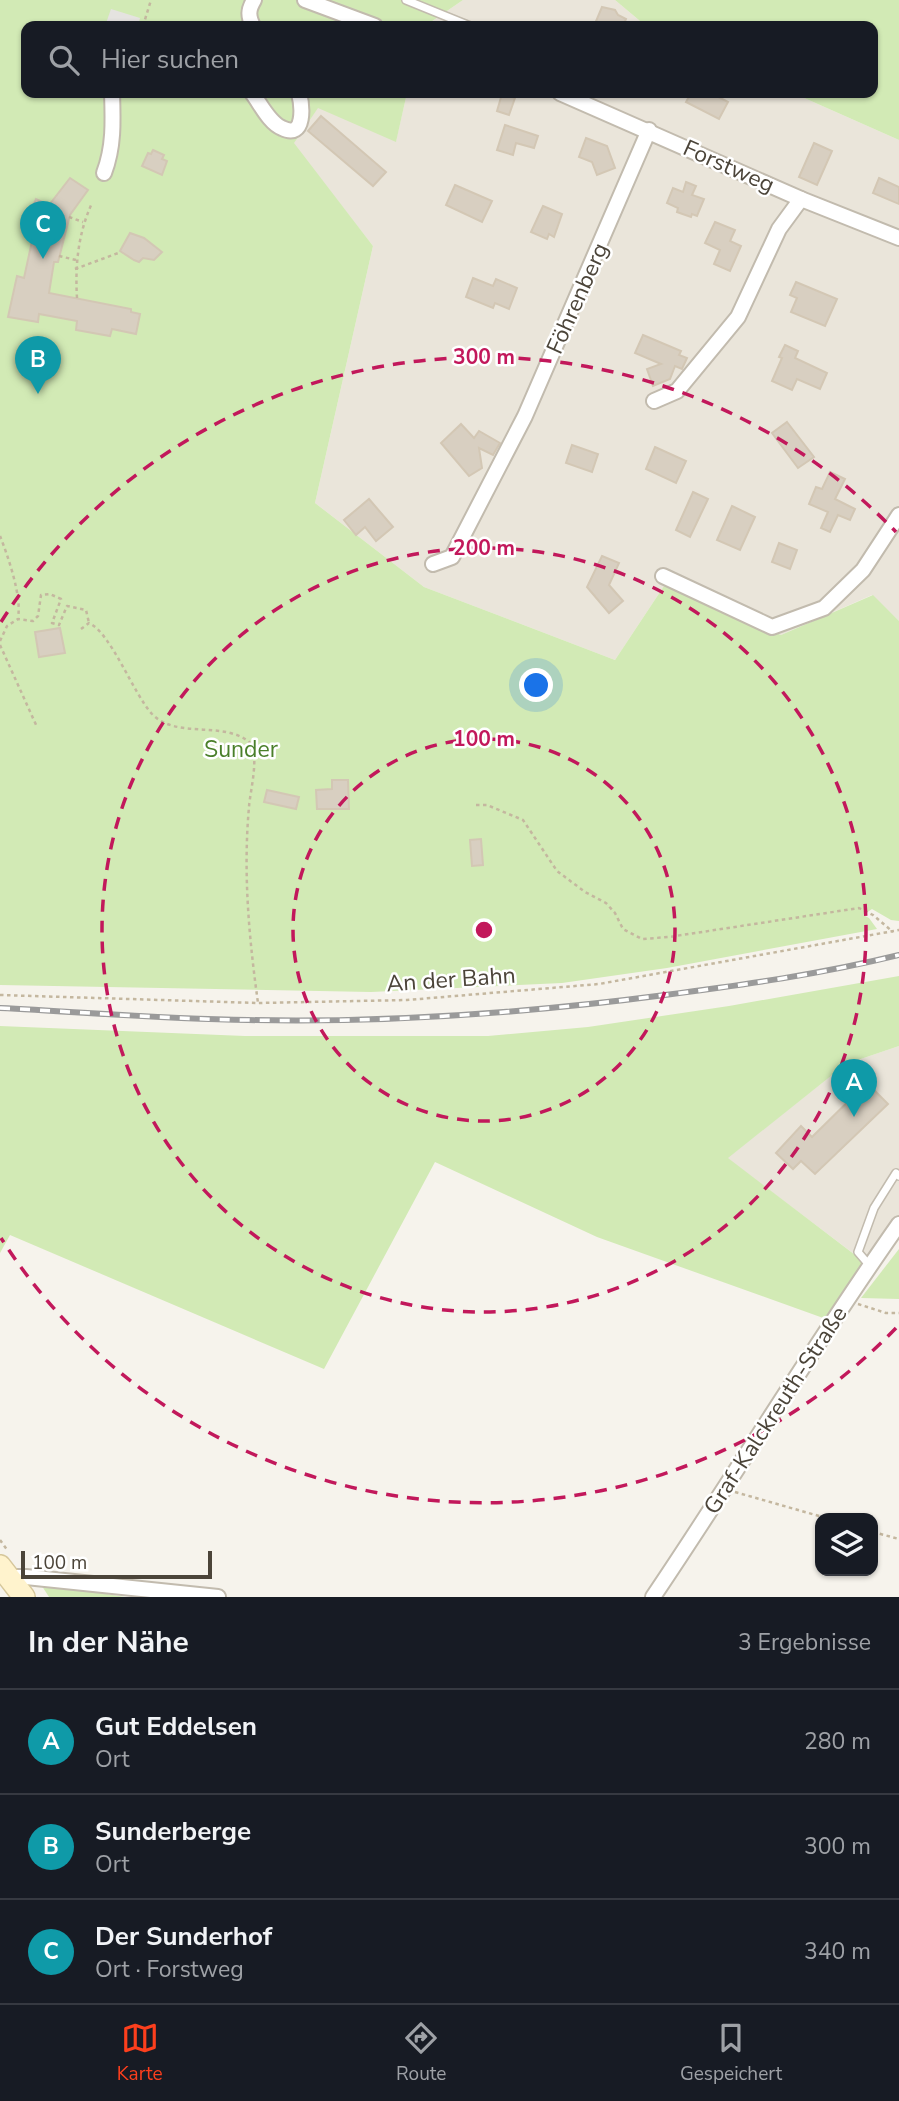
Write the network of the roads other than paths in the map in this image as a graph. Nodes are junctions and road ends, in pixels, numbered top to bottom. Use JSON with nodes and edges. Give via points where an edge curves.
{"nodes":[{"id":1,"x":254,"y":0,"type":"edge"},
{"id":2,"x":305,"y":0,"type":"edge"},
{"id":3,"x":406,"y":0,"type":"edge"},
{"id":4,"x":250,"y":21,"type":"edge"},
{"id":5,"x":362,"y":21,"type":"edge"},
{"id":6,"x":458,"y":21,"type":"edge"},
{"id":7,"x":112,"y":98,"type":"edge"},
{"id":8,"x":256,"y":98,"type":"edge"},
{"id":9,"x":300,"y":98,"type":"edge"},
{"id":10,"x":582,"y":98,"type":"edge"},
{"id":11,"x":649,"y":130,"type":"junction"},
{"id":12,"x":104,"y":173,"type":"dead end"},
{"id":13,"x":801,"y":199,"type":"junction"},
{"id":14,"x":899,"y":239,"type":"edge"},
{"id":15,"x":654,"y":401,"type":"dead end"},
{"id":16,"x":899,"y":515,"type":"edge"},
{"id":17,"x":433,"y":564,"type":"dead end"},
{"id":18,"x":663,"y":576,"type":"dead end"},
{"id":19,"x":899,"y":1175,"type":"edge"},
{"id":20,"x":899,"y":1224,"type":"edge"},
{"id":21,"x":870,"y":1266,"type":"junction"},
{"id":22,"x":3,"y":1574,"type":"edge"},
{"id":23,"x":23,"y":1597,"type":"edge"},
{"id":24,"x":218,"y":1597,"type":"edge"},
{"id":25,"x":653,"y":1597,"type":"edge"}],
"edges":[{"from":1,"to":4,"type":"street"},
{"from":2,"to":5,"type":"street"},
{"from":3,"to":6,"type":"lane"},
{"from":7,"to":12,"type":"street","via":[[113,136]]},
{"from":8,"to":9,"type":"street","via":[[273,121],[283,129],[293,129],[303,114]]},
{"from":10,"to":11,"type":"street","name":"Forstweg"},
{"from":11,"to":13,"type":"street","name":"Forstweg"},
{"from":11,"to":17,"type":"street","name":"Föhrenberg","via":[[525,416],[452,557]]},
{"from":13,"to":14,"type":"street","name":"Forstweg"},
{"from":13,"to":15,"type":"street","via":[[779,229],[738,317],[677,391]]},
{"from":16,"to":18,"type":"street","via":[[863,570],[824,608],[772,627]]},
{"from":19,"to":21,"type":"lane","via":[[896,1173],[874,1208],[858,1252]]},
{"from":20,"to":21,"type":"street","name":"Graf-Kalckreuth-Straße"},
{"from":21,"to":25,"type":"street","name":"Graf-Kalckreuth-Straße"},
{"from":22,"to":23,"type":"street"},
{"from":22,"to":24,"type":"street"}]}
